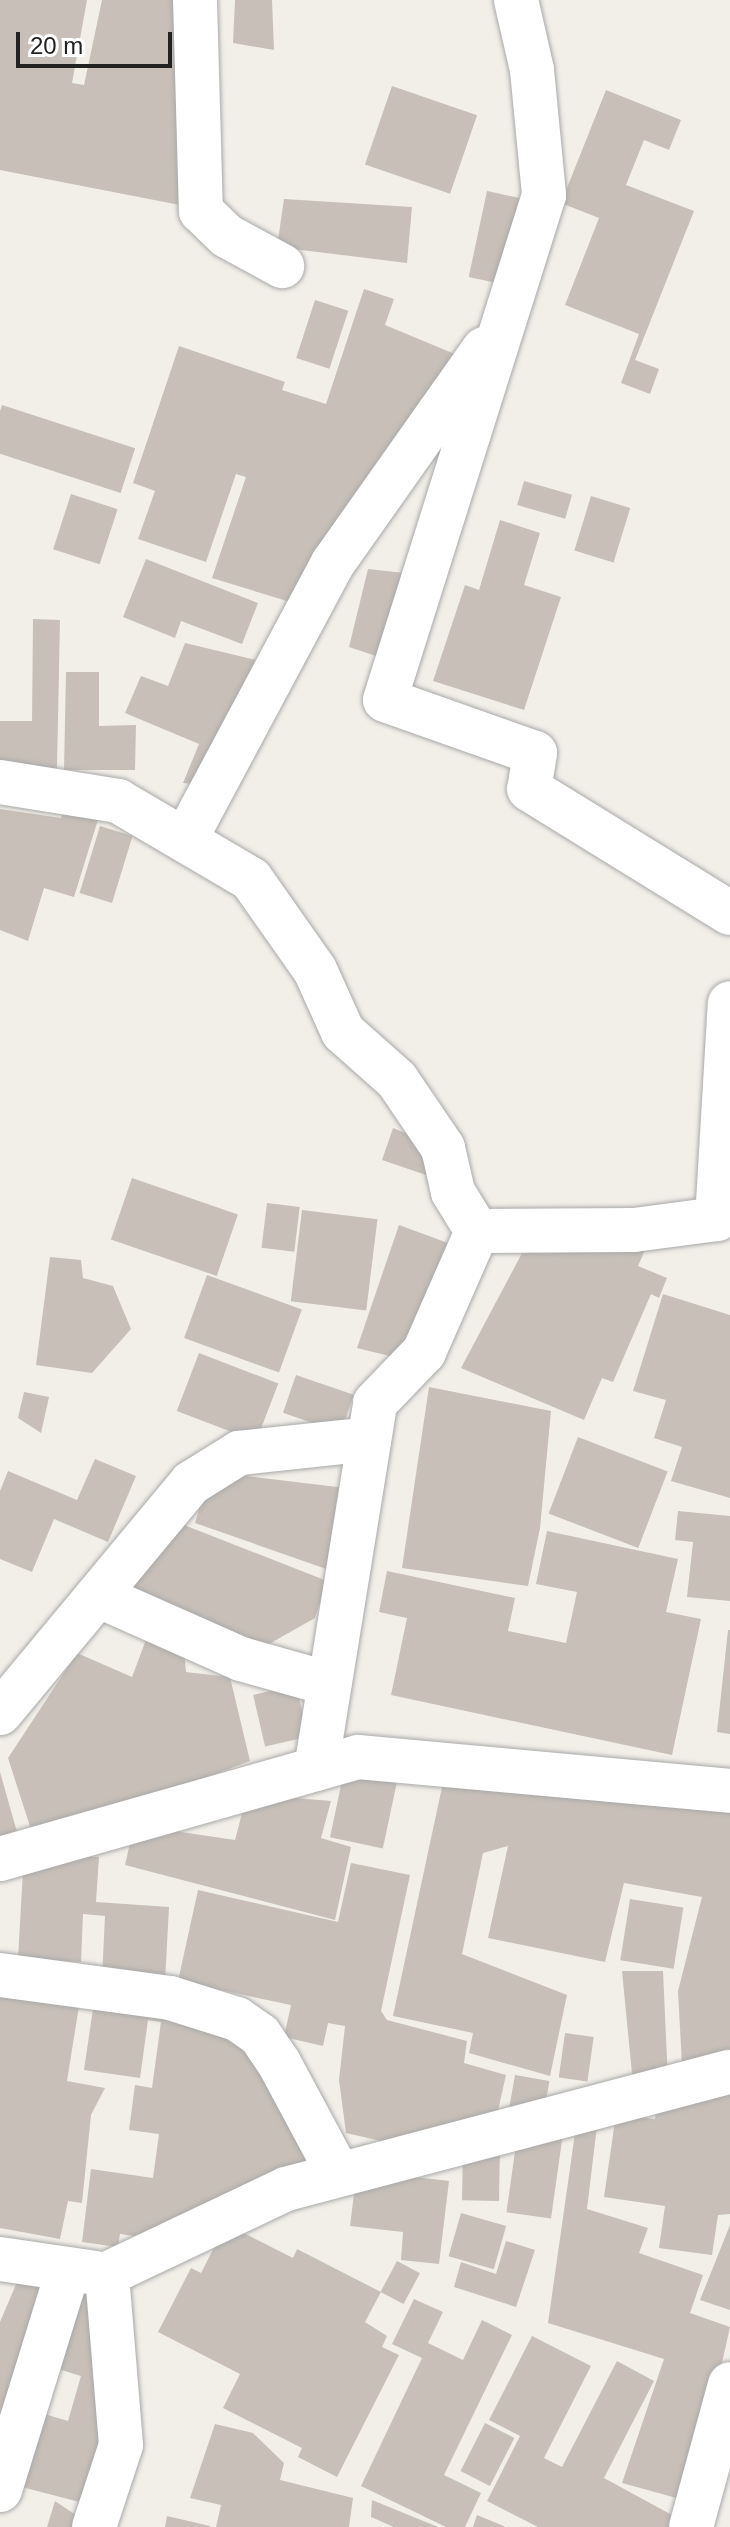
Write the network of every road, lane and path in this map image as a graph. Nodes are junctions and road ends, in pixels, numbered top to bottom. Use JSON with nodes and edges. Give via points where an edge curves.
{"nodes":[{"id":1,"x":195,"y":0,"type":"edge"},
{"id":2,"x":516,"y":0,"type":"edge"},
{"id":3,"x":282,"y":266,"type":"dead end"},
{"id":4,"x":506,"y":318,"type":"junction"},
{"id":5,"x":0,"y":782,"type":"edge"},
{"id":6,"x":185,"y":840,"type":"junction"},
{"id":7,"x":730,"y":913,"type":"edge"},
{"id":8,"x":730,"y":1003,"type":"edge"},
{"id":9,"x":723,"y":1217,"type":"edge"},
{"id":10,"x":477,"y":1231,"type":"junction"},
{"id":11,"x":369,"y":1439,"type":"junction"},
{"id":12,"x":99,"y":1596,"type":"junction"},
{"id":13,"x":330,"y":1684,"type":"junction"},
{"id":14,"x":0,"y":1713,"type":"edge"},
{"id":15,"x":316,"y":1769,"type":"junction"},
{"id":16,"x":730,"y":1791,"type":"edge"},
{"id":17,"x":0,"y":1859,"type":"edge"},
{"id":18,"x":0,"y":1975,"type":"edge"},
{"id":19,"x":730,"y":2072,"type":"edge"},
{"id":20,"x":338,"y":2173,"type":"junction"},
{"id":21,"x":0,"y":2259,"type":"edge"},
{"id":22,"x":88,"y":2272,"type":"junction"},
{"id":23,"x":730,"y":2384,"type":"edge"},
{"id":24,"x":0,"y":2490,"type":"edge"},
{"id":25,"x":94,"y":2527,"type":"edge"},
{"id":26,"x":691,"y":2527,"type":"edge"}],
"edges":[{"from":1,"to":3,"type":"street","via":[[201,211],[227,236]]},
{"from":2,"to":4,"type":"street","via":[[532,70],[544,195]]},
{"from":4,"to":6,"type":"street","via":[[333,563]]},
{"from":4,"to":7,"type":"street","via":[[385,700],[535,753],[529,789]]},
{"from":5,"to":6,"type":"street","via":[[118,801]]},
{"from":6,"to":10,"type":"street","via":[[251,879],[315,970],[343,1032],[397,1080],[443,1148],[453,1192]]},
{"from":8,"to":9,"type":"street"},
{"from":9,"to":10,"type":"street","via":[[634,1230]]},
{"from":10,"to":11,"type":"street","via":[[424,1352],[375,1403]]},
{"from":11,"to":12,"type":"street","via":[[239,1453],[191,1483]]},
{"from":11,"to":13,"type":"street"},
{"from":12,"to":13,"type":"street","via":[[241,1659]]},
{"from":12,"to":14,"type":"street"},
{"from":13,"to":15,"type":"street"},
{"from":15,"to":16,"type":"street","via":[[358,1757]]},
{"from":15,"to":17,"type":"street"},
{"from":18,"to":20,"type":"street","via":[[170,1998],[237,2019],[260,2035],[279,2063]]},
{"from":19,"to":20,"type":"street"},
{"from":20,"to":22,"type":"street","via":[[286,2189]]},
{"from":21,"to":22,"type":"street"},
{"from":22,"to":24,"type":"street"},
{"from":22,"to":25,"type":"street","via":[[121,2445]]},
{"from":23,"to":26,"type":"street"}]}
